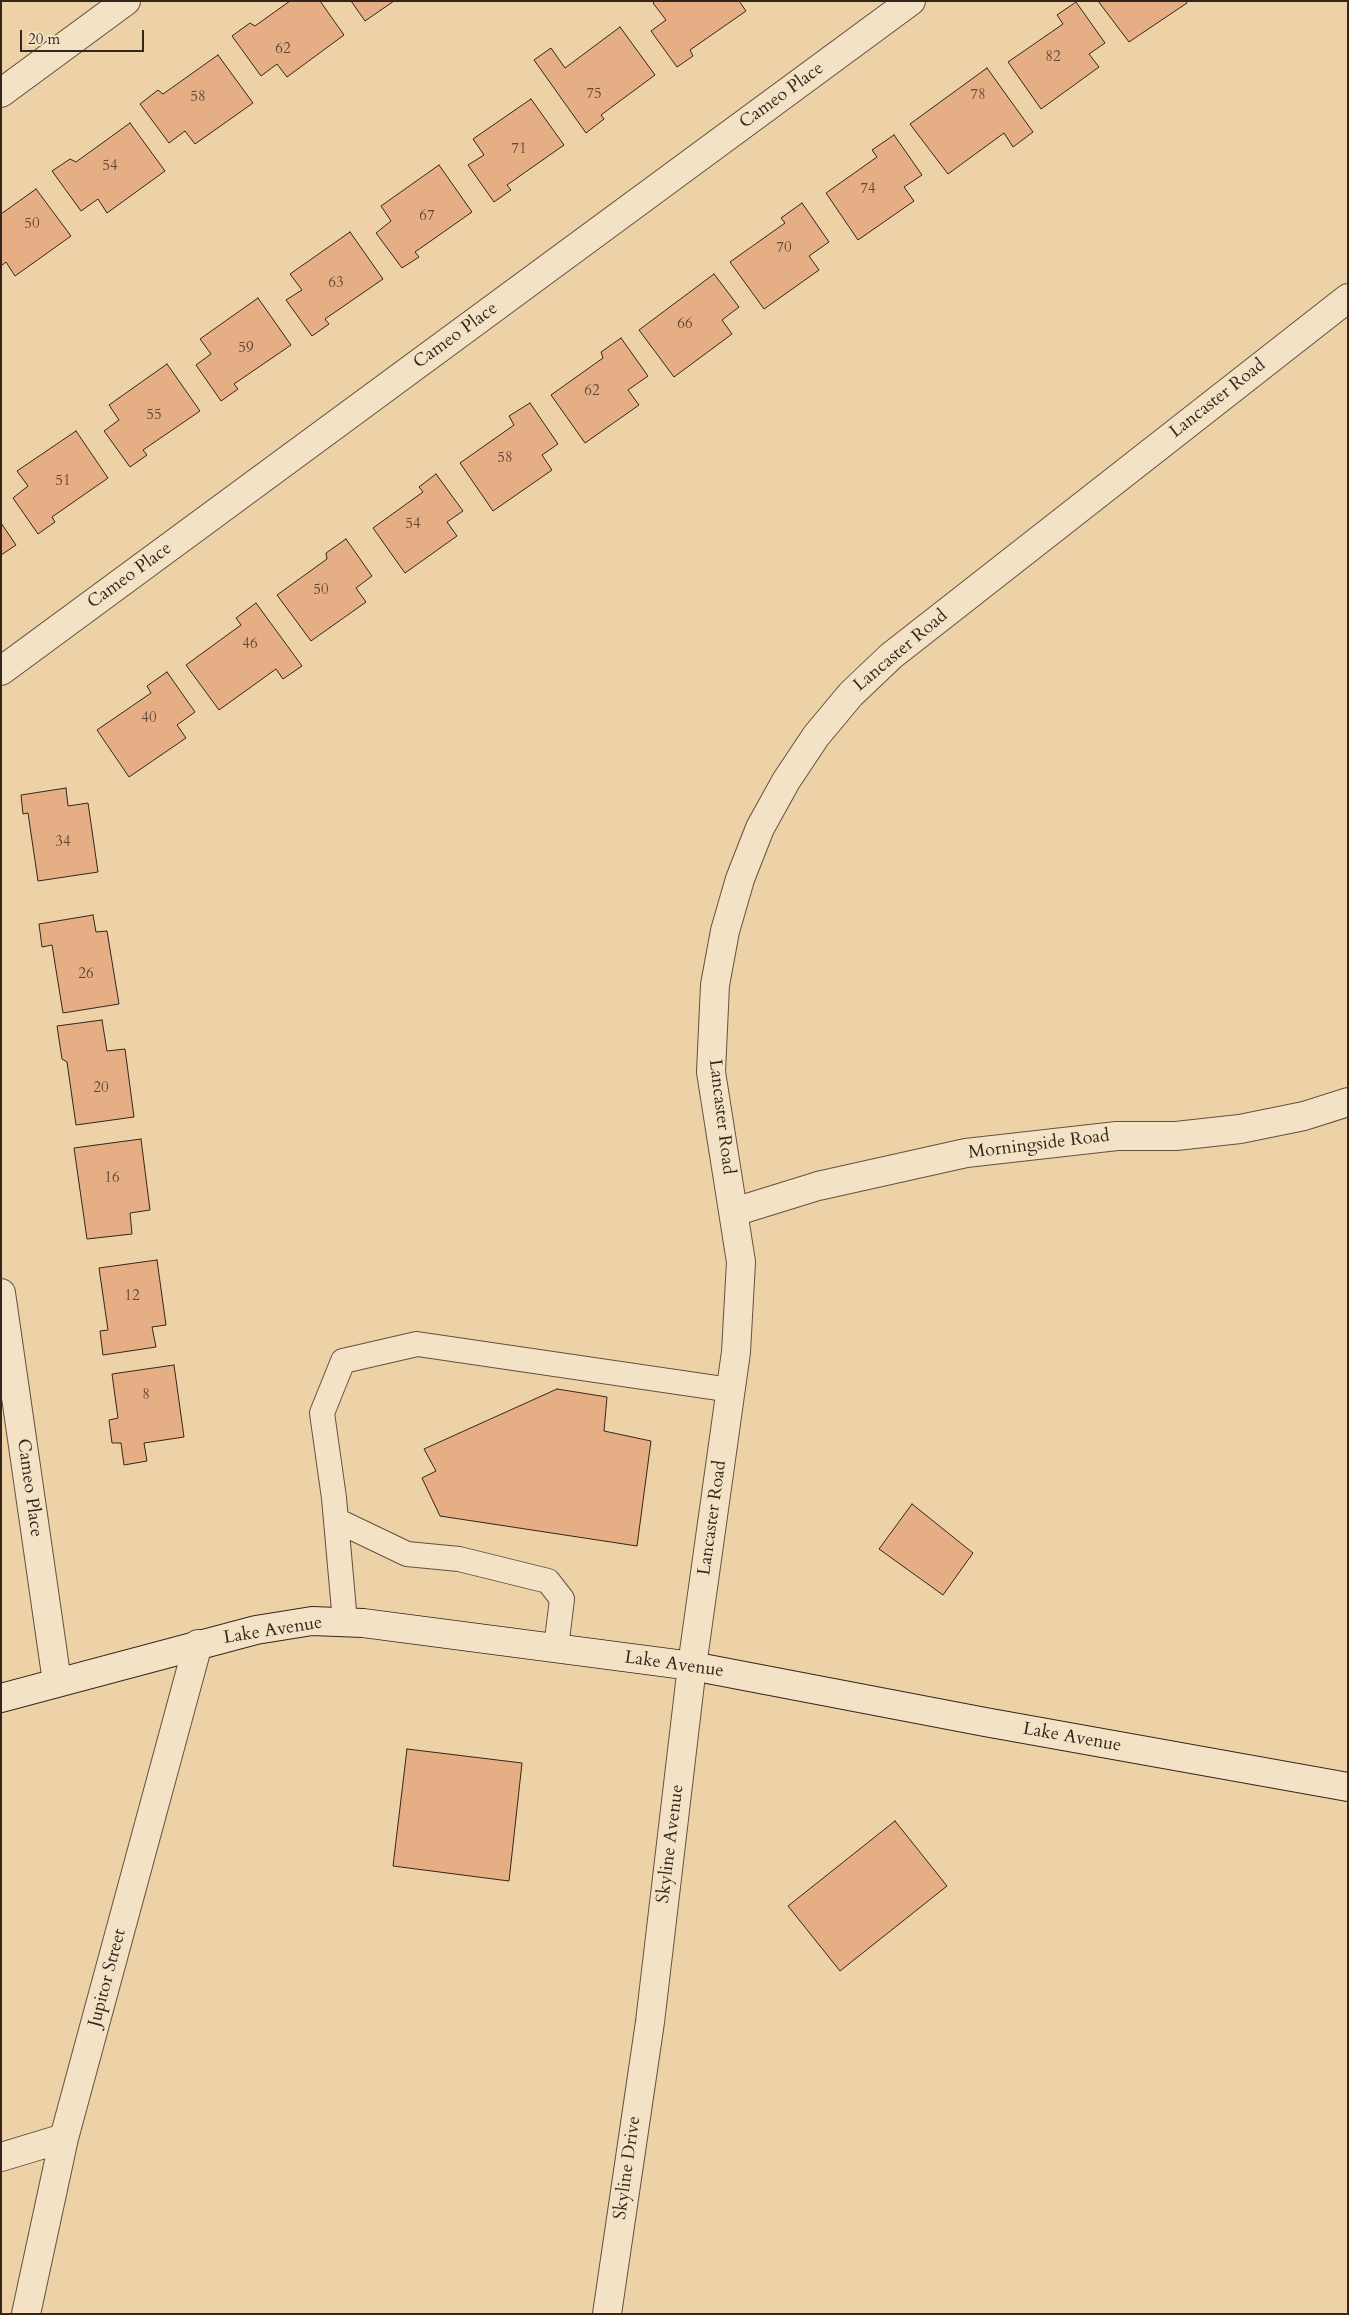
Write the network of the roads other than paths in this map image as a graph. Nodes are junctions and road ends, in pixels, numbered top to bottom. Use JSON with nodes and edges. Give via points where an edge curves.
{"nodes":[{"id":1,"x":126,"y":1,"type":"edge"},
{"id":2,"x":911,"y":1,"type":"edge"},
{"id":3,"x":1,"y":93,"type":"edge"},
{"id":4,"x":1348,"y":298,"type":"edge"},
{"id":5,"x":1,"y":671,"type":"edge"},
{"id":6,"x":1348,"y":1102,"type":"edge"},
{"id":7,"x":734,"y":1212,"type":"junction"},
{"id":8,"x":1,"y":1294,"type":"edge"},
{"id":9,"x":731,"y":1390,"type":"junction"},
{"id":10,"x":336,"y":1520,"type":"junction"},
{"id":11,"x":345,"y":1622,"type":"junction"},
{"id":12,"x":198,"y":1644,"type":"junction"},
{"id":13,"x":556,"y":1648,"type":"junction"},
{"id":14,"x":692,"y":1666,"type":"junction"},
{"id":15,"x":57,"y":1682,"type":"junction"},
{"id":16,"x":1,"y":1698,"type":"edge"},
{"id":17,"x":1348,"y":1787,"type":"edge"},
{"id":18,"x":650,"y":2022,"type":"joint"},
{"id":19,"x":64,"y":2138,"type":"junction"},
{"id":20,"x":1,"y":2157,"type":"edge"},
{"id":21,"x":26,"y":2314,"type":"edge"},
{"id":22,"x":607,"y":2314,"type":"edge"}],
"edges":[{"from":1,"to":3,"type":"street"},
{"from":2,"to":5,"type":"street","name":"Cameo Place"},
{"from":4,"to":7,"type":"street","name":"Lancaster Road","via":[[891,656],[851,694],[816,736],[760,828],[740,879],[725,931],[715,985],[711,1072]]},
{"from":6,"to":7,"type":"street","name":"Morningside Road","via":[[1304,1116],[1240,1130],[1176,1136],[1117,1136],[966,1153],[818,1186]]},
{"from":7,"to":9,"type":"street","name":"Lancaster Road","via":[[741,1262]]},
{"from":8,"to":15,"type":"street","name":"Cameo Place"},
{"from":9,"to":10,"type":"lane","via":[[417,1344],[344,1361],[322,1413]]},
{"from":9,"to":14,"type":"street","name":"Lancaster Road"},
{"from":10,"to":11,"type":"lane"},
{"from":10,"to":13,"type":"lane","via":[[407,1554],[459,1559],[548,1581],[562,1599]]},
{"from":11,"to":12,"type":"street","name":"Lake Avenue","via":[[312,1621]]},
{"from":11,"to":13,"type":"street","name":"Lake Avenue"},
{"from":12,"to":15,"type":"street","name":"Lake Avenue"},
{"from":12,"to":19,"type":"street","name":"Jupitor Street"},
{"from":13,"to":14,"type":"street","name":"Lake Avenue"},
{"from":14,"to":17,"type":"street","name":"Lake Avenue"},
{"from":14,"to":18,"type":"street","name":"Skyline Avenue"},
{"from":15,"to":16,"type":"street","name":"Lake Avenue"},
{"from":18,"to":22,"type":"street","name":"Skyline Drive"},
{"from":19,"to":20,"type":"street"},
{"from":19,"to":21,"type":"street","name":"Jupitor Street"}]}
